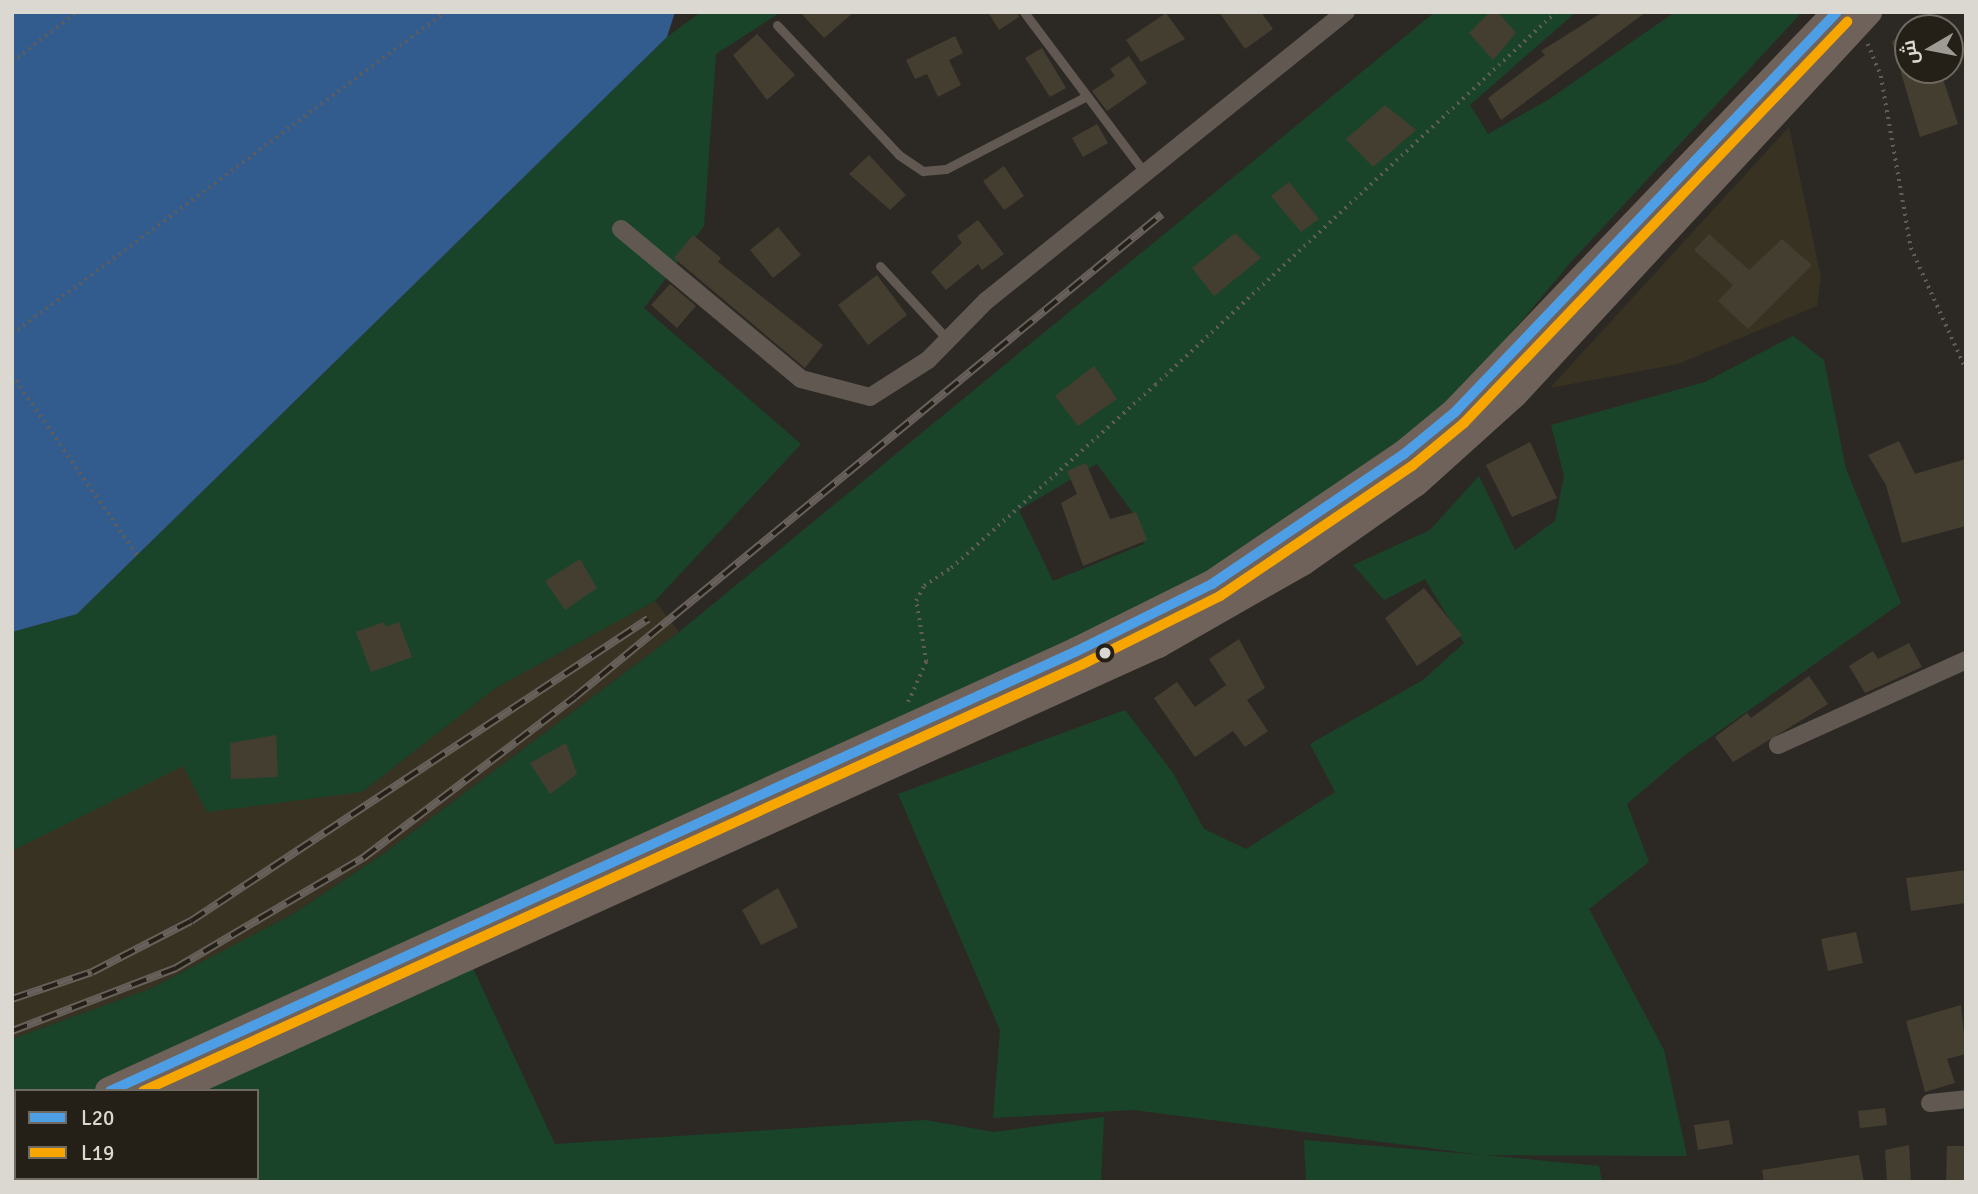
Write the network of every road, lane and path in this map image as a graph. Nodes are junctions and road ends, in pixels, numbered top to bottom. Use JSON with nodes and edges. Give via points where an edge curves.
{"nodes":[{"id":1,"x":77,"y":12,"type":"edge"},
{"id":2,"x":445,"y":12,"type":"edge"},
{"id":3,"x":1024,"y":12,"type":"edge"},
{"id":4,"x":1346,"y":12,"type":"edge"},
{"id":5,"x":1556,"y":12,"type":"edge"},
{"id":6,"x":1854,"y":16,"type":"edge"},
{"id":7,"x":777,"y":25,"type":"dead end"},
{"id":8,"x":12,"y":62,"type":"edge"},
{"id":9,"x":1085,"y":97,"type":"junction"},
{"id":10,"x":1144,"y":172,"type":"junction"},
{"id":11,"x":621,"y":229,"type":"dead end"},
{"id":12,"x":880,"y":265,"type":"dead end"},
{"id":13,"x":12,"y":334,"type":"edge"},
{"id":14,"x":948,"y":340,"type":"junction"},
{"id":15,"x":1966,"y":369,"type":"edge"},
{"id":16,"x":12,"y":375,"type":"edge"},
{"id":17,"x":138,"y":556,"type":"dead end"},
{"id":18,"x":1966,"y":660,"type":"edge"},
{"id":19,"x":892,"y":734,"type":"junction"},
{"id":20,"x":1778,"y":744,"type":"dead end"},
{"id":21,"x":112,"y":1089,"type":"edge"},
{"id":22,"x":176,"y":1089,"type":"edge"},
{"id":23,"x":1966,"y":1099,"type":"edge"},
{"id":24,"x":1930,"y":1103,"type":"dead end"}],
"edges":[{"from":1,"to":8,"type":"path"},
{"from":2,"to":13,"type":"path"},
{"from":3,"to":9,"type":"lane"},
{"from":4,"to":10,"type":"street"},
{"from":5,"to":19,"type":"path","via":[[1155,385],[951,568],[924,586],[916,601],[926,662]]},
{"from":6,"to":15,"type":"path","via":[[1881,76],[1911,248]]},
{"from":6,"to":19,"type":"highway","via":[[1500,369],[1404,454],[1212,584]]},
{"from":6,"to":22,"type":"highway","via":[[1514,394],[1415,483],[1302,562],[1158,644]]},
{"from":7,"to":9,"type":"lane","via":[[898,156],[923,171],[946,169]]},
{"from":9,"to":10,"type":"lane"},
{"from":10,"to":14,"type":"street","via":[[986,301]]},
{"from":11,"to":14,"type":"street","via":[[801,379],[825,388],[870,397],[928,360]]},
{"from":12,"to":14,"type":"lane"},
{"from":16,"to":17,"type":"path"},
{"from":18,"to":20,"type":"street"},
{"from":19,"to":21,"type":"highway"},
{"from":23,"to":24,"type":"street"}]}
